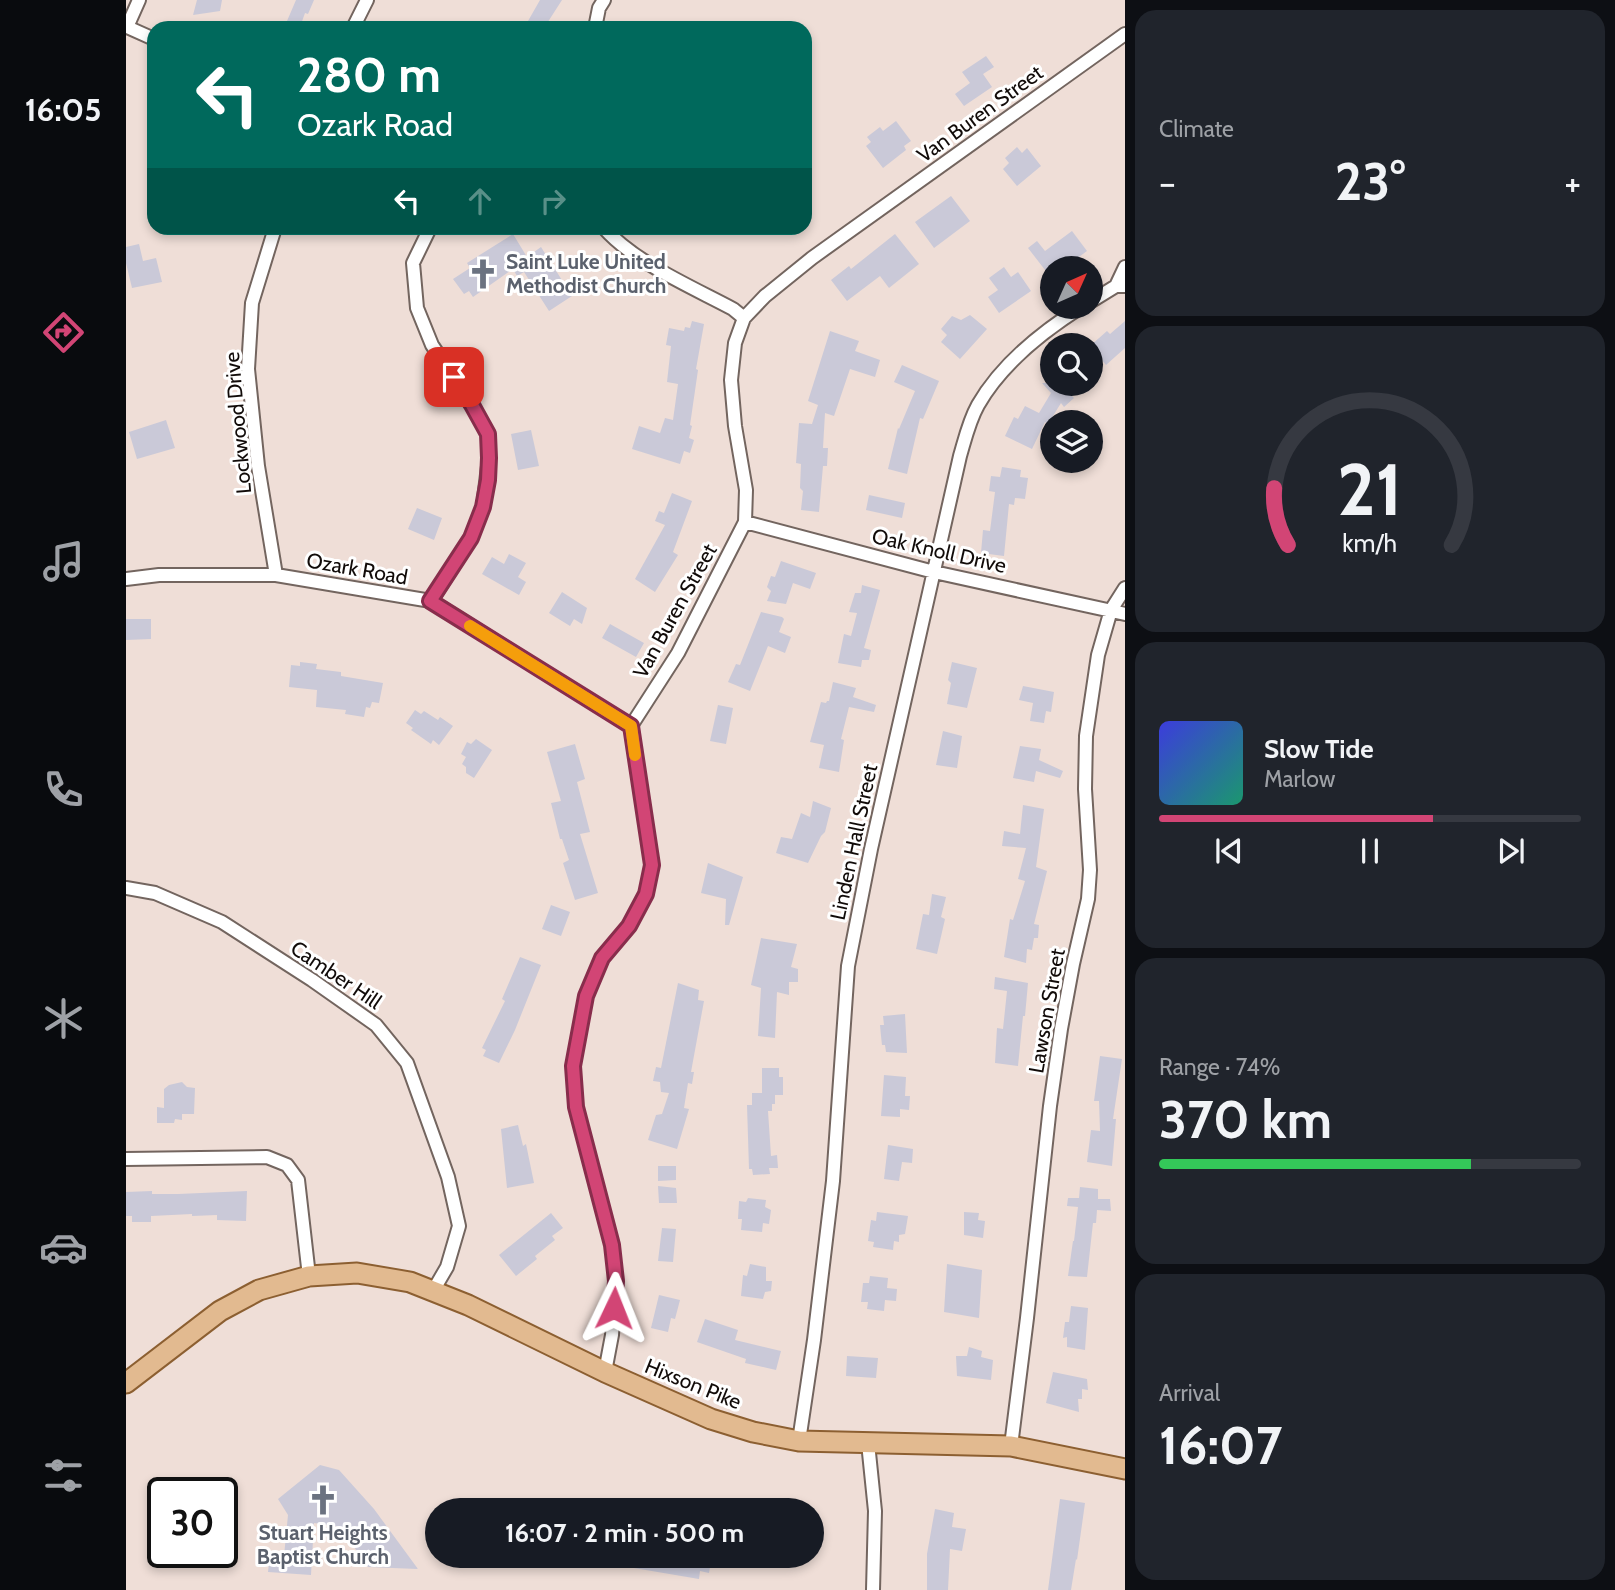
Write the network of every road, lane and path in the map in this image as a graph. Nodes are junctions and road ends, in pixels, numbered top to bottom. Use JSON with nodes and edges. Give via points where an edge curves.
{"nodes":[{"id":1,"x":139,"y":0,"type":"edge"},
{"id":2,"x":366,"y":0,"type":"edge"},
{"id":3,"x":604,"y":0,"type":"edge"},
{"id":4,"x":357,"y":21,"type":"edge"},
{"id":5,"x":596,"y":21,"type":"edge"},
{"id":6,"x":126,"y":27,"type":"edge"},
{"id":7,"x":1125,"y":34,"type":"edge"},
{"id":8,"x":147,"y":36,"type":"edge"},
{"id":9,"x":273,"y":235,"type":"edge"},
{"id":10,"x":427,"y":235,"type":"edge"},
{"id":11,"x":610,"y":235,"type":"edge"},
{"id":12,"x":1125,"y":267,"type":"edge"},
{"id":13,"x":1120,"y":286,"type":"edge"},
{"id":14,"x":1103,"y":295,"type":"edge"},
{"id":15,"x":744,"y":318,"type":"junction"},
{"id":16,"x":1065,"y":319,"type":"edge"},
{"id":17,"x":745,"y":522,"type":"junction"},
{"id":18,"x":934,"y":572,"type":"junction"},
{"id":19,"x":276,"y":575,"type":"junction"},
{"id":20,"x":126,"y":579,"type":"edge"},
{"id":21,"x":1125,"y":588,"type":"edge"},
{"id":22,"x":430,"y":601,"type":"junction"},
{"id":23,"x":1111,"y":610,"type":"junction"},
{"id":24,"x":1125,"y":614,"type":"edge"},
{"id":25,"x":631,"y":726,"type":"junction"},
{"id":26,"x":126,"y":888,"type":"edge"},
{"id":27,"x":126,"y":1159,"type":"edge"},
{"id":28,"x":309,"y":1276,"type":"junction"},
{"id":29,"x":433,"y":1291,"type":"junction"},
{"id":30,"x":605,"y":1372,"type":"junction"},
{"id":31,"x":126,"y":1382,"type":"edge"},
{"id":32,"x":799,"y":1441,"type":"junction"},
{"id":33,"x":868,"y":1443,"type":"junction"},
{"id":34,"x":1011,"y":1446,"type":"junction"},
{"id":35,"x":1125,"y":1469,"type":"edge"},
{"id":36,"x":873,"y":1590,"type":"edge"}],
"edges":[{"from":1,"to":6,"type":"street"},
{"from":2,"to":4,"type":"street"},
{"from":3,"to":5,"type":"street"},
{"from":6,"to":8,"type":"street"},
{"from":7,"to":15,"type":"street","name":"Van Buren Street","via":[[812,258]]},
{"from":9,"to":19,"type":"street","name":"Lockwood Drive","via":[[252,303],[247,369]]},
{"from":10,"to":22,"type":"street","via":[[413,263],[417,308],[432,345],[488,434],[489,458],[483,507],[471,538]]},
{"from":11,"to":15,"type":"street"},
{"from":12,"to":13,"type":"street"},
{"from":13,"to":14,"type":"street"},
{"from":15,"to":17,"type":"street","name":"Van Buren Street","via":[[731,380],[746,490]]},
{"from":16,"to":18,"type":"street","name":"Linden Hall Street","via":[[1001,373],[978,405],[968,425]]},
{"from":17,"to":18,"type":"street","name":"Oak Knoll Drive"},
{"from":17,"to":25,"type":"street","name":"Van Buren Street","via":[[681,649]]},
{"from":18,"to":23,"type":"street","name":"Oak Knoll Drive"},
{"from":18,"to":32,"type":"street","name":"Linden Hall Street","via":[[848,966],[833,1181]]},
{"from":19,"to":20,"type":"street","name":"Ozark Road"},
{"from":19,"to":22,"type":"street","name":"Ozark Road"},
{"from":21,"to":23,"type":"street","name":"Lawson Street"},
{"from":22,"to":25,"type":"street","name":"Ozark Road"},
{"from":23,"to":24,"type":"street","name":"Oak Knoll Drive"},
{"from":23,"to":34,"type":"street","name":"Lawson Street","via":[[1098,655],[1086,736],[1088,899],[1050,1106]]},
{"from":25,"to":30,"type":"street","via":[[652,865],[646,894],[629,926],[602,958],[586,996],[573,1066],[576,1107],[612,1245],[616,1281]]},
{"from":26,"to":29,"type":"street","name":"Camber Hill","via":[[155,894],[222,922],[376,1025],[407,1063],[448,1177],[460,1226],[447,1267]]},
{"from":27,"to":28,"type":"street","via":[[267,1157],[287,1165],[298,1180]]},
{"from":28,"to":29,"type":"main road","name":"Hixson Pike","via":[[357,1273]]},
{"from":28,"to":31,"type":"main road","name":"Hixson Pike","via":[[259,1290],[220,1311]]},
{"from":29,"to":30,"type":"main road","name":"Hixson Pike"},
{"from":30,"to":32,"type":"main road","name":"Hixson Pike","via":[[711,1419]]},
{"from":32,"to":33,"type":"main road","name":"Hixson Pike"},
{"from":33,"to":34,"type":"main road","name":"Hixson Pike"},
{"from":33,"to":36,"type":"street","via":[[875,1511]]},
{"from":34,"to":35,"type":"main road","name":"Hixson Pike"}]}
